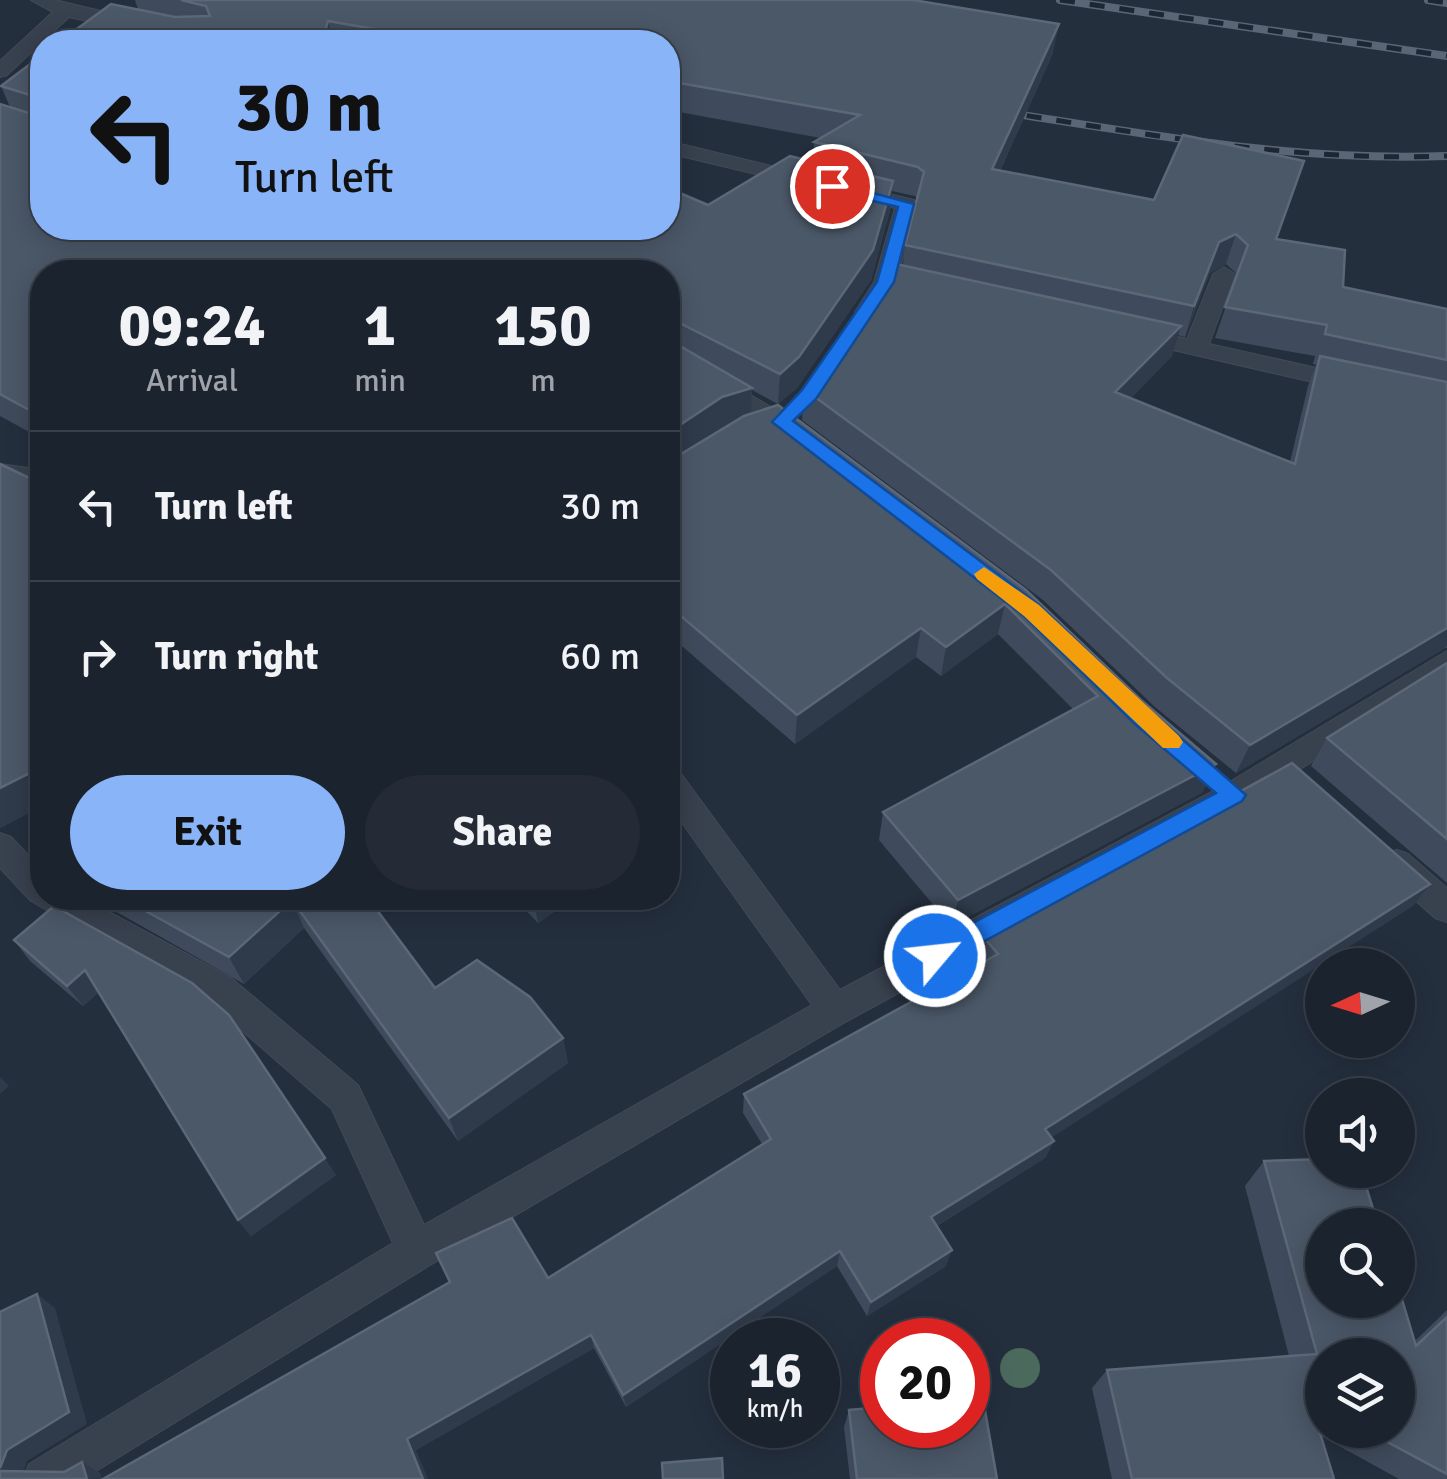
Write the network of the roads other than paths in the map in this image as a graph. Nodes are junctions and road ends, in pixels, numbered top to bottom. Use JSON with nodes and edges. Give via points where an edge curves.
{"nodes":[{"id":1,"x":40,"y":0,"type":"edge"},
{"id":2,"x":65,"y":11,"type":"junction"},
{"id":3,"x":44,"y":30,"type":"edge"},
{"id":4,"x":151,"y":30,"type":"edge"},
{"id":5,"x":30,"y":43,"type":"edge"},
{"id":6,"x":0,"y":71,"type":"edge"},
{"id":7,"x":680,"y":150,"type":"edge"},
{"id":8,"x":1224,"y":274,"type":"edge"},
{"id":9,"x":854,"y":330,"type":"edge"},
{"id":10,"x":1119,"y":331,"type":"edge"},
{"id":11,"x":1196,"y":348,"type":"junction"},
{"id":12,"x":680,"y":361,"type":"edge"},
{"id":13,"x":1370,"y":388,"type":"edge"},
{"id":14,"x":788,"y":415,"type":"junction"},
{"id":15,"x":749,"y":432,"type":"edge"},
{"id":16,"x":812,"y":445,"type":"edge"},
{"id":17,"x":0,"y":473,"type":"edge"},
{"id":18,"x":30,"y":477,"type":"edge"},
{"id":19,"x":1447,"y":662,"type":"edge"},
{"id":20,"x":1281,"y":763,"type":"junction"},
{"id":21,"x":1309,"y":787,"type":"edge"},
{"id":22,"x":680,"y":797,"type":"edge"},
{"id":23,"x":0,"y":846,"type":"edge"},
{"id":24,"x":1378,"y":848,"type":"edge"},
{"id":25,"x":30,"y":878,"type":"edge"},
{"id":26,"x":1447,"y":908,"type":"edge"},
{"id":27,"x":76,"y":910,"type":"edge"},
{"id":28,"x":835,"y":1010,"type":"junction"},
{"id":29,"x":416,"y":1251,"type":"junction"},
{"id":30,"x":44,"y":1479,"type":"edge"}],
"edges":[{"from":1,"to":2,"type":"lane"},
{"from":2,"to":3,"type":"lane"},
{"from":2,"to":4,"type":"lane"},
{"from":5,"to":6,"type":"lane"},
{"from":7,"to":9,"type":"lane","via":[[906,204],[895,284]]},
{"from":8,"to":11,"type":"lane"},
{"from":10,"to":11,"type":"lane"},
{"from":11,"to":13,"type":"lane"},
{"from":12,"to":14,"type":"lane"},
{"from":14,"to":15,"type":"lane"},
{"from":14,"to":16,"type":"lane"},
{"from":17,"to":18,"type":"lane"},
{"from":19,"to":20,"type":"lane"},
{"from":20,"to":21,"type":"lane"},
{"from":20,"to":28,"type":"lane"},
{"from":22,"to":28,"type":"lane"},
{"from":23,"to":25,"type":"lane"},
{"from":24,"to":26,"type":"lane"},
{"from":27,"to":29,"type":"lane","via":[[219,990],[345,1098]]},
{"from":28,"to":29,"type":"lane"},
{"from":29,"to":30,"type":"lane"}]}
